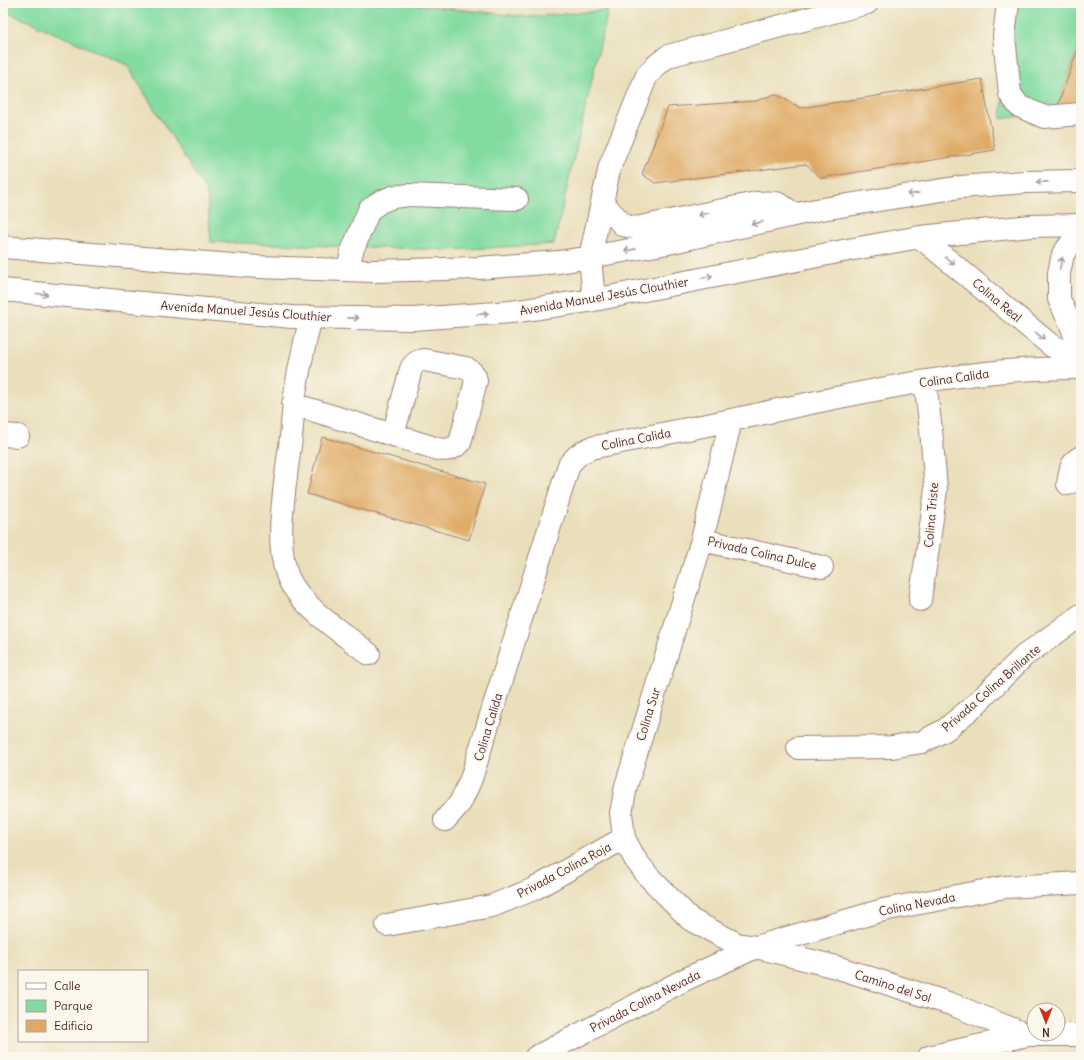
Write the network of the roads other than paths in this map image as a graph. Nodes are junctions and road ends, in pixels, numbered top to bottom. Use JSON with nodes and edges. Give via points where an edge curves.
{"nodes":[{"id":1,"x":867,"y":3,"type":"edge"},
{"id":2,"x":1008,"y":3,"type":"edge"},
{"id":3,"x":1081,"y":114,"type":"edge"},
{"id":4,"x":1081,"y":181,"type":"edge"},
{"id":5,"x":516,"y":199,"type":"dead end"},
{"id":6,"x":602,"y":203,"type":"junction"},
{"id":7,"x":793,"y":215,"type":"junction"},
{"id":8,"x":1081,"y":225,"type":"edge"},
{"id":9,"x":1081,"y":234,"type":"edge"},
{"id":10,"x":920,"y":237,"type":"junction"},
{"id":11,"x":3,"y":247,"type":"edge"},
{"id":12,"x":590,"y":257,"type":"junction"},
{"id":13,"x":348,"y":270,"type":"junction"},
{"id":14,"x":3,"y":290,"type":"edge"},
{"id":15,"x":594,"y":300,"type":"junction"},
{"id":16,"x":311,"y":317,"type":"junction"},
{"id":17,"x":1080,"y":359,"type":"edge"},
{"id":18,"x":925,"y":382,"type":"junction"},
{"id":19,"x":294,"y":404,"type":"junction"},
{"id":20,"x":732,"y":420,"type":"junction"},
{"id":21,"x":394,"y":435,"type":"junction"},
{"id":22,"x":1081,"y":457,"type":"edge"},
{"id":23,"x":1068,"y":484,"type":"dead end"},
{"id":24,"x":702,"y":540,"type":"junction"},
{"id":25,"x":822,"y":567,"type":"dead end"},
{"id":26,"x":920,"y":600,"type":"dead end"},
{"id":27,"x":1081,"y":615,"type":"edge"},
{"id":28,"x":369,"y":654,"type":"dead end"},
{"id":29,"x":798,"y":748,"type":"dead end"},
{"id":30,"x":445,"y":820,"type":"dead end"},
{"id":31,"x":624,"y":838,"type":"junction"},
{"id":32,"x":1081,"y":883,"type":"edge"},
{"id":33,"x":387,"y":925,"type":"dead end"},
{"id":34,"x":756,"y":947,"type":"junction"},
{"id":35,"x":1026,"y":1034,"type":"joint"},
{"id":36,"x":1066,"y":1035,"type":"edge"},
{"id":37,"x":1081,"y":1035,"type":"edge"},
{"id":38,"x":536,"y":1057,"type":"edge"},
{"id":39,"x":929,"y":1057,"type":"edge"}],
"edges":[{"from":1,"to":6,"type":"street","via":[[668,56],[647,75],[610,166]]},
{"from":2,"to":3,"type":"street","via":[[1004,36],[1010,94],[1019,106],[1044,117]]},
{"from":4,"to":7,"type":"street","one_way":true,"via":[[961,187]]},
{"from":5,"to":13,"type":"street","via":[[409,195],[380,202],[369,210],[352,251]]},
{"from":7,"to":6,"type":"street","one_way":true,"via":[[784,206],[773,202],[756,203],[636,228],[623,224]]},
{"from":6,"to":12,"type":"street"},
{"from":7,"to":12,"type":"street","one_way":true,"via":[[668,243]]},
{"from":8,"to":10,"type":"street","name":"Avenida Manuel Jesús Clouthier","via":[[1032,226]]},
{"from":17,"to":9,"type":"street","one_way":true,"via":[[1074,330],[1060,299],[1058,273],[1063,254]]},
{"from":15,"to":10,"type":"street","name":"Avenida Manuel Jesús Clouthier","one_way":true},
{"from":10,"to":17,"type":"street","name":"Colina Real","one_way":true,"via":[[1052,346]]},
{"from":11,"to":13,"type":"street","via":[[258,267]]},
{"from":12,"to":13,"type":"street","via":[[478,268]]},
{"from":12,"to":15,"type":"street"},
{"from":14,"to":16,"type":"street","name":"Avenida Manuel Jesús Clouthier","one_way":true},
{"from":16,"to":15,"type":"street","name":"Avenida Manuel Jesús Clouthier","one_way":true,"via":[[413,319],[511,312]]},
{"from":16,"to":19,"type":"street"},
{"from":17,"to":18,"type":"street","name":"Colina Calida","via":[[1050,368]]},
{"from":18,"to":20,"type":"street","name":"Colina Calida","via":[[881,388]]},
{"from":18,"to":26,"type":"street","name":"Colina Triste","via":[[936,489]]},
{"from":19,"to":21,"type":"street"},
{"from":19,"to":28,"type":"street","via":[[282,523],[281,554],[285,570],[292,586],[308,606]]},
{"from":20,"to":24,"type":"street","name":"Colina Sur"},
{"from":20,"to":30,"type":"street","name":"Colina Calida","via":[[591,448],[582,451],[569,465],[472,779],[460,803]]},
{"from":21,"to":21,"type":"street","via":[[446,450],[453,449],[460,443],[476,381],[472,372],[466,368],[417,361],[411,369]]},
{"from":22,"to":23,"type":"street","via":[[1076,459],[1070,468]]},
{"from":24,"to":25,"type":"street","name":"Privada Colina Dulce"},
{"from":24,"to":31,"type":"street","name":"Colina Sur","via":[[626,786],[622,813]]},
{"from":27,"to":29,"type":"street","name":"Privada Colina Brillante","via":[[1024,656],[946,730],[922,742],[892,747]]},
{"from":31,"to":33,"type":"street","name":"Privada Colina Roja","via":[[534,889],[492,906]]},
{"from":31,"to":34,"type":"street","name":"Colina Sur","via":[[648,876],[691,920],[737,944]]},
{"from":32,"to":34,"type":"street","name":"Colina Nevada","via":[[1005,887],[883,910]]},
{"from":34,"to":35,"type":"street","name":"Camino del Sol","via":[[836,967],[886,983],[951,1004]]},
{"from":34,"to":38,"type":"street","name":"Privada Colina Nevada","via":[[686,979]]},
{"from":35,"to":39,"type":"street"},
{"from":36,"to":37,"type":"street"}]}
